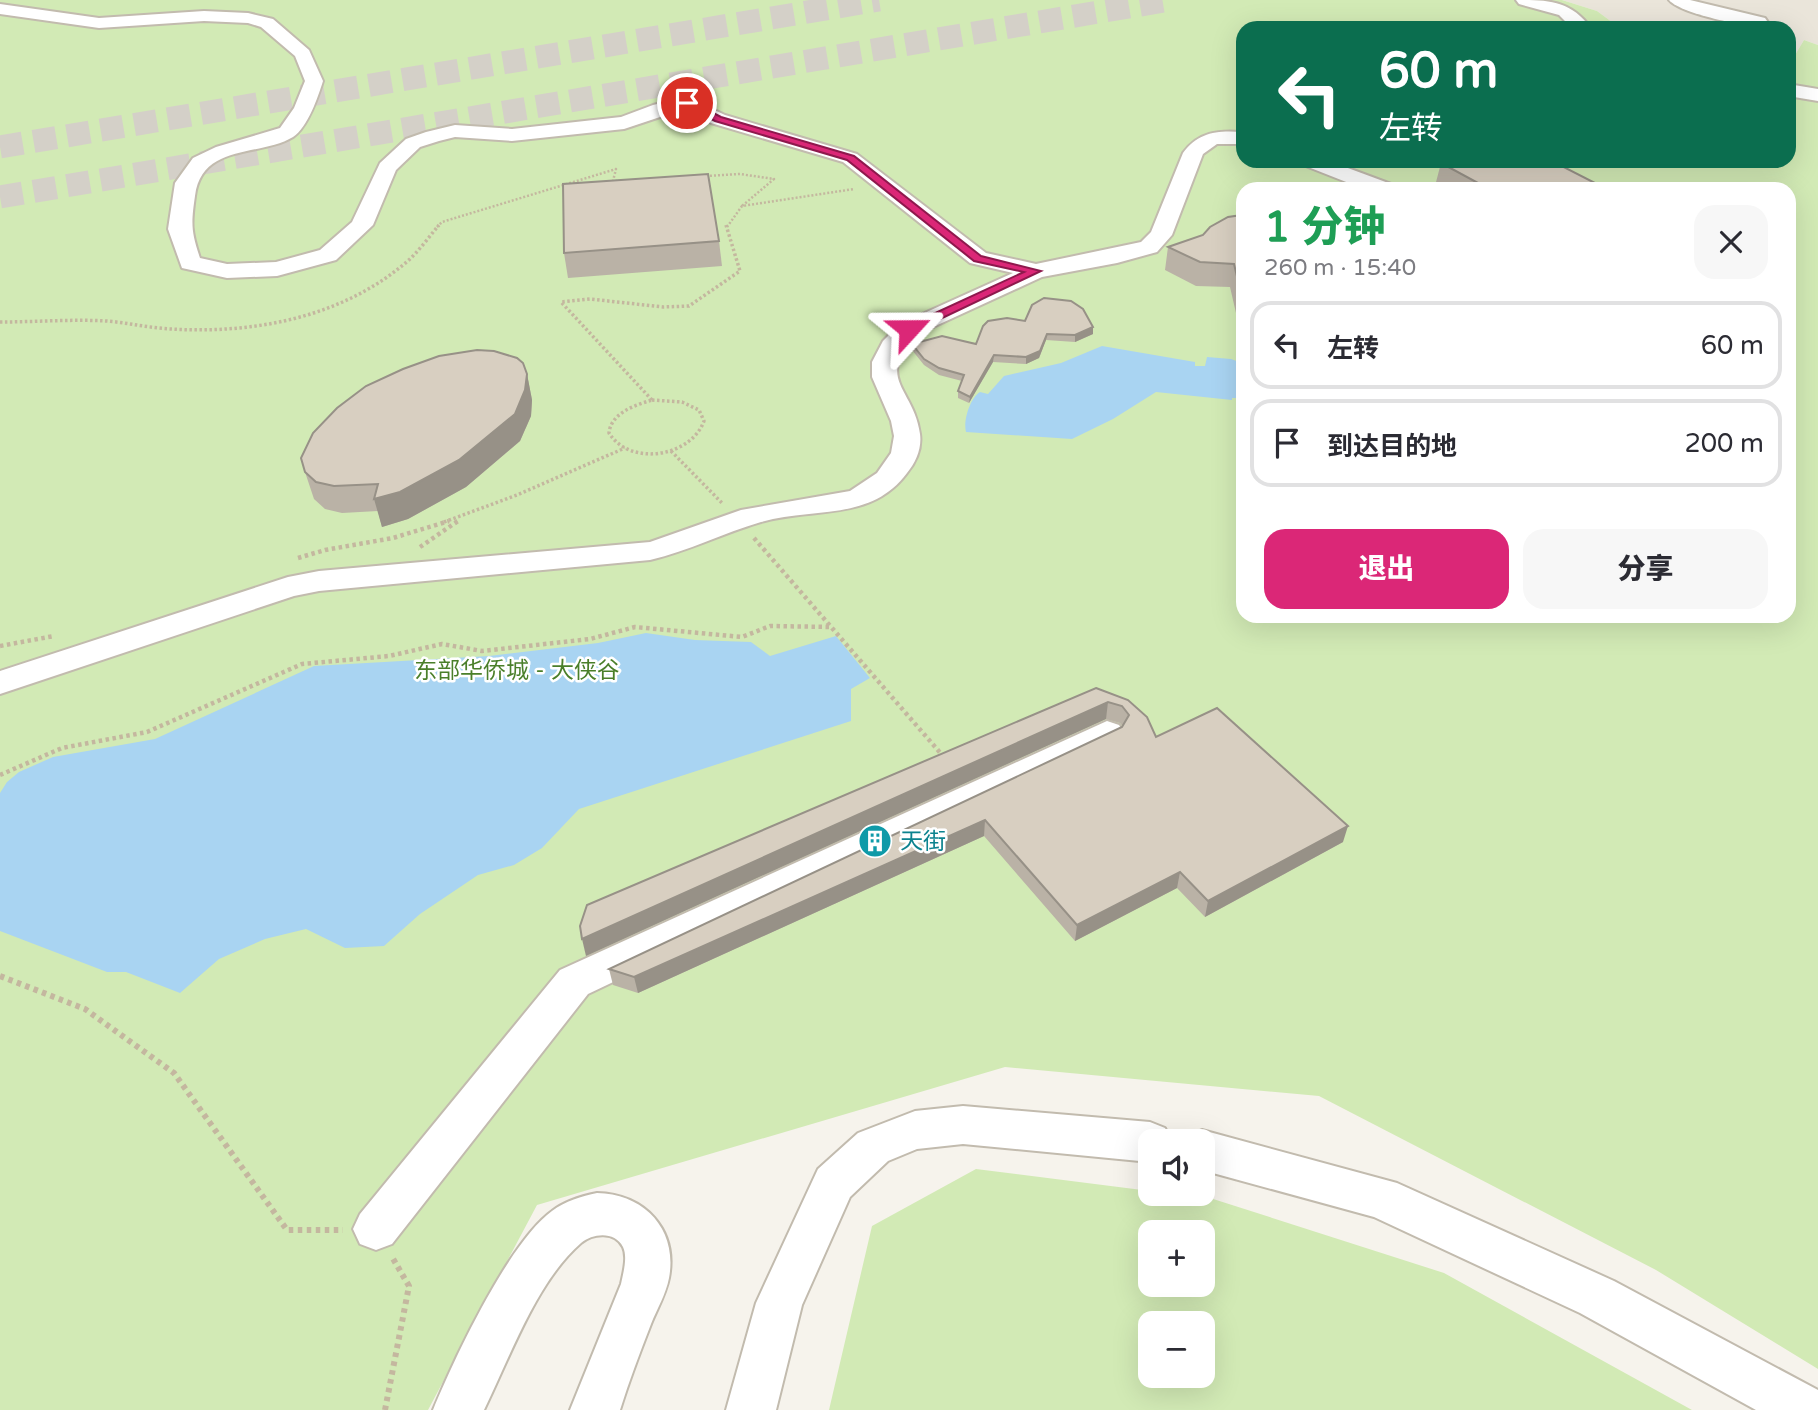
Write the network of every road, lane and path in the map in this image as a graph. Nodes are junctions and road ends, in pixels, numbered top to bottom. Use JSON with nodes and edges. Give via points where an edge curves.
{"nodes":[{"id":1,"x":1525,"y":0,"type":"edge"},
{"id":2,"x":1678,"y":0,"type":"edge"},
{"id":3,"x":0,"y":9,"type":"edge"},
{"id":4,"x":1575,"y":21,"type":"edge"},
{"id":5,"x":1755,"y":21,"type":"edge"},
{"id":6,"x":1796,"y":91,"type":"edge"},
{"id":7,"x":1818,"y":95,"type":"edge"},
{"id":8,"x":1236,"y":138,"type":"edge"},
{"id":9,"x":1328,"y":168,"type":"edge"},
{"id":10,"x":702,"y":176,"type":"edge"},
{"id":11,"x":626,"y":180,"type":"edge"},
{"id":12,"x":1365,"y":182,"type":"edge"},
{"id":13,"x":885,"y":184,"type":"junction"},
{"id":14,"x":742,"y":206,"type":"junction"},
{"id":15,"x":1036,"y":271,"type":"junction"},
{"id":16,"x":0,"y":322,"type":"edge"},
{"id":17,"x":652,"y":400,"type":"junction"},
{"id":18,"x":670,"y":451,"type":"junction"},
{"id":19,"x":738,"y":519,"type":"junction"},
{"id":20,"x":831,"y":626,"type":"junction"},
{"id":21,"x":0,"y":682,"type":"edge"},
{"id":22,"x":1107,"y":733,"type":"edge"},
{"id":23,"x":0,"y":775,"type":"edge"},
{"id":24,"x":976,"y":794,"type":"junction"},
{"id":25,"x":0,"y":976,"type":"edge"},
{"id":26,"x":1138,"y":1141,"type":"edge"},
{"id":27,"x":1215,"y":1153,"type":"edge"},
{"id":28,"x":376,"y":1229,"type":"junction"},
{"id":29,"x":385,"y":1410,"type":"edge"},
{"id":30,"x":458,"y":1410,"type":"edge"},
{"id":31,"x":595,"y":1410,"type":"edge"},
{"id":32,"x":751,"y":1410,"type":"edge"},
{"id":33,"x":1805,"y":1410,"type":"edge"}],
"edges":[{"from":1,"to":4,"type":"street","via":[[1565,11]]},
{"from":2,"to":5,"type":"street"},
{"from":3,"to":13,"type":"street","via":[[99,23],[248,18],[267,23],[303,54],[314,81],[304,109],[287,132],[200,162],[186,183],[179,229],[190,263],[227,271],[277,269],[328,255],[362,225],[387,167],[413,143],[455,131],[512,135],[624,123],[687,103],[718,119],[850,158]]},
{"from":6,"to":7,"type":"street"},
{"from":8,"to":15,"type":"street","via":[[1214,137],[1200,143],[1161,235],[1149,247]]},
{"from":9,"to":12,"type":"street"},
{"from":10,"to":14,"type":"path","via":[[740,174],[774,179]]},
{"from":11,"to":16,"type":"path","via":[[613,181],[616,169],[442,222],[405,264],[372,288],[278,324],[211,330],[106,321]]},
{"from":13,"to":14,"type":"path"},
{"from":13,"to":15,"type":"street","via":[[978,258]]},
{"from":14,"to":17,"type":"path","via":[[726,225],[740,271],[689,306],[590,299],[561,302]]},
{"from":15,"to":19,"type":"street","via":[[909,329],[887,351],[883,363],[886,381],[908,438],[905,454],[878,486],[836,504]]},
{"from":17,"to":18,"type":"path","via":[[682,402],[702,414],[705,422],[696,439]]},
{"from":17,"to":18,"type":"path","via":[[615,416],[610,433],[625,448]]},
{"from":18,"to":19,"type":"path"},
{"from":19,"to":20,"type":"path"},
{"from":19,"to":21,"type":"street","via":[[650,551],[288,587]]},
{"from":20,"to":23,"type":"path","via":[[770,626],[742,637],[635,627],[590,639],[482,651],[442,644],[389,656],[302,664],[147,732],[62,748]]},
{"from":20,"to":24,"type":"path"},
{"from":22,"to":24,"type":"street"},
{"from":24,"to":28,"type":"street","via":[[574,982]]},
{"from":25,"to":28,"type":"path","via":[[85,1009],[174,1073],[286,1230]]},
{"from":26,"to":32,"type":"street","via":[[963,1125],[915,1130],[873,1147],[834,1183],[814,1226],[779,1303]]},
{"from":27,"to":33,"type":"street","via":[[1381,1198],[1597,1297]]},
{"from":28,"to":29,"type":"path","via":[[409,1286]]},
{"from":30,"to":31,"type":"street","via":[[541,1255],[566,1227],[599,1212],[621,1217],[638,1230],[647,1256],[645,1283]]}]}
